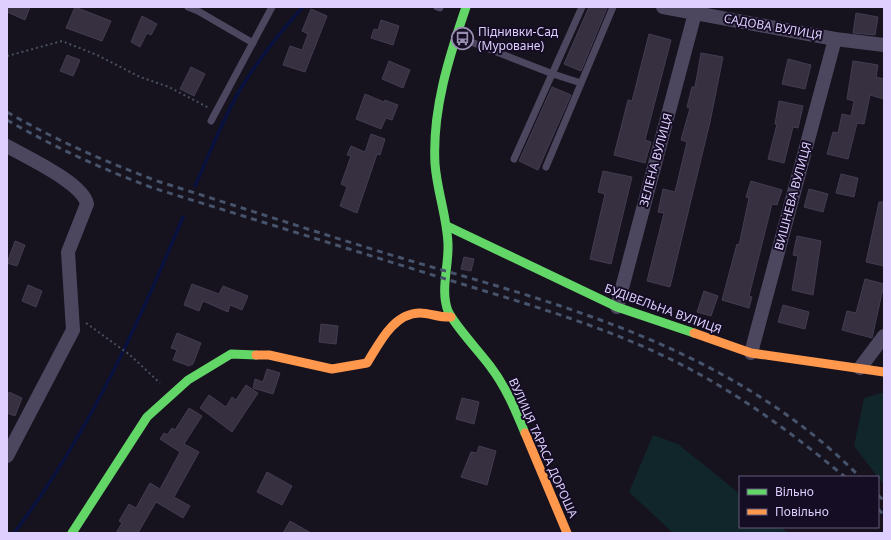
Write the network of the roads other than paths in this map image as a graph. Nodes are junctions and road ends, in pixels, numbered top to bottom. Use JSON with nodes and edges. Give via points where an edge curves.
{"nodes":[{"id":1,"x":188,"y":7,"type":"edge"},
{"id":2,"x":272,"y":7,"type":"edge"},
{"id":3,"x":466,"y":7,"type":"edge"},
{"id":4,"x":582,"y":7,"type":"edge"},
{"id":5,"x":613,"y":7,"type":"edge"},
{"id":6,"x":663,"y":7,"type":"edge"},
{"id":7,"x":695,"y":13,"type":"junction"},
{"id":8,"x":835,"y":38,"type":"junction"},
{"id":9,"x":466,"y":40,"type":"dead end"},
{"id":10,"x":253,"y":43,"type":"junction"},
{"id":11,"x":884,"y":45,"type":"edge"},
{"id":12,"x":553,"y":74,"type":"junction"},
{"id":13,"x":582,"y":82,"type":"junction"},
{"id":14,"x":211,"y":121,"type":"dead end"},
{"id":15,"x":7,"y":146,"type":"edge"},
{"id":16,"x":514,"y":159,"type":"dead end"},
{"id":17,"x":546,"y":167,"type":"dead end"},
{"id":18,"x":447,"y":226,"type":"junction"},
{"id":19,"x":617,"y":307,"type":"junction"},
{"id":20,"x":451,"y":317,"type":"junction"},
{"id":21,"x":884,"y":336,"type":"edge"},
{"id":22,"x":751,"y":353,"type":"junction"},
{"id":23,"x":860,"y":368,"type":"junction"},
{"id":24,"x":884,"y":372,"type":"edge"},
{"id":25,"x":7,"y":456,"type":"edge"},
{"id":26,"x":72,"y":533,"type":"edge"},
{"id":27,"x":567,"y":533,"type":"edge"}],
"edges":[{"from":1,"to":10,"type":"lane"},
{"from":2,"to":10,"type":"lane"},
{"from":3,"to":18,"type":"street","via":[[446,72],[436,129],[435,165]]},
{"from":4,"to":12,"type":"lane"},
{"from":5,"to":13,"type":"lane"},
{"from":6,"to":7,"type":"street","name":"САДОВА ВУЛИЦЯ"},
{"from":7,"to":8,"type":"street","name":"САДОВА ВУЛИЦЯ"},
{"from":7,"to":19,"type":"street","name":"ЗЕЛЕНА ВУЛИЦЯ"},
{"from":8,"to":11,"type":"street","name":"САДОВА ВУЛИЦЯ"},
{"from":8,"to":22,"type":"street","name":"ВИШНЕВА ВУЛИЦЯ"},
{"from":9,"to":12,"type":"lane"},
{"from":10,"to":14,"type":"lane"},
{"from":12,"to":13,"type":"lane"},
{"from":12,"to":16,"type":"lane"},
{"from":13,"to":17,"type":"lane"},
{"from":15,"to":25,"type":"street","via":[[75,186],[86,197],[87,204],[68,252],[73,330]]},
{"from":18,"to":19,"type":"street","name":"БУДІВЕЛЬНА ВУЛИЦЯ"},
{"from":18,"to":20,"type":"street","via":[[448,261],[445,294]]},
{"from":19,"to":22,"type":"street","name":"БУДІВЕЛЬНА ВУЛИЦЯ"},
{"from":20,"to":26,"type":"street","via":[[443,318],[420,312],[406,314],[398,319],[367,363],[332,369],[269,355],[231,354],[188,380],[147,417]]},
{"from":20,"to":27,"type":"street","name":"ВУЛИЦЯ ТАРАСА ДОРОША","via":[[494,370],[507,391]]},
{"from":21,"to":23,"type":"street"},
{"from":22,"to":23,"type":"street","name":"БУДІВЕЛЬНА ВУЛИЦЯ"},
{"from":23,"to":24,"type":"street","name":"БУДІВЕЛЬНА ВУЛИЦЯ"}]}
